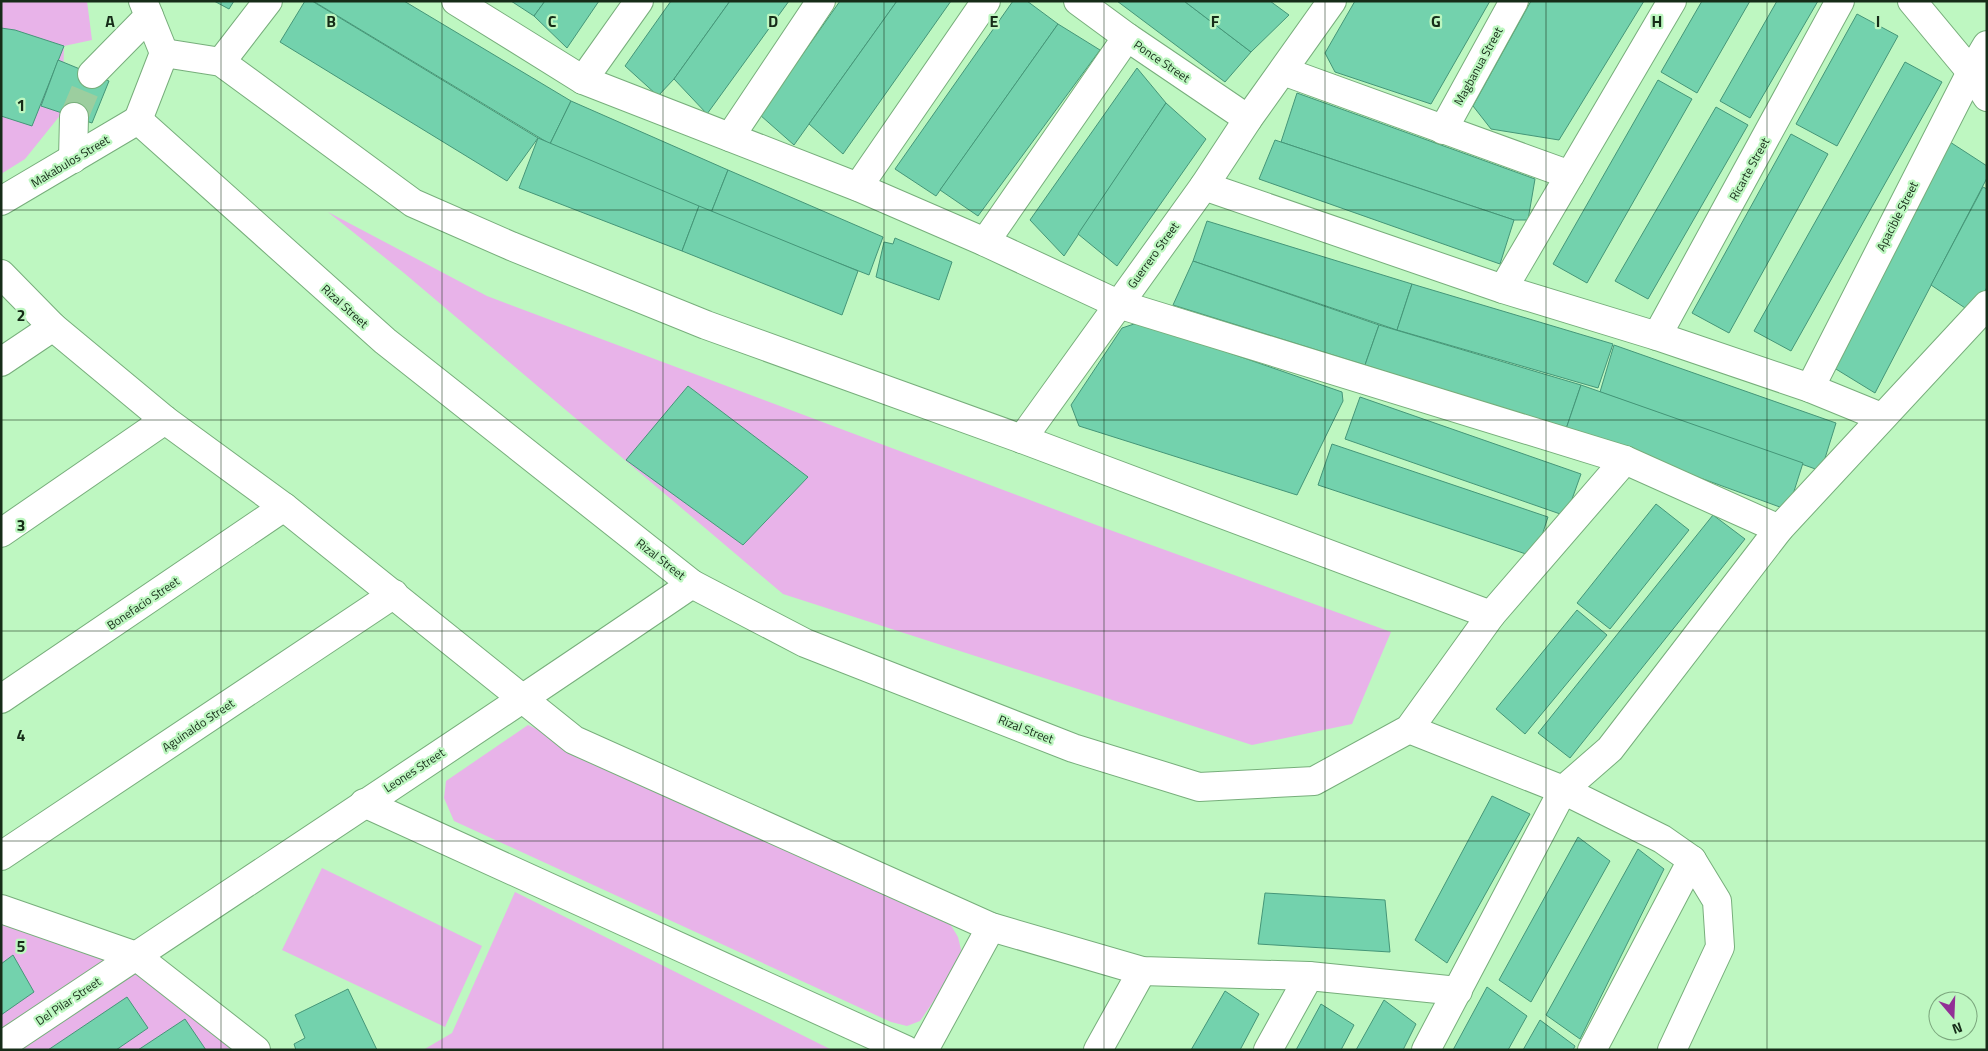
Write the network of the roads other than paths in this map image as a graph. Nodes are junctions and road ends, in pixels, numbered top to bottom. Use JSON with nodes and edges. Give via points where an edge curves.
{"nodes":[{"id":1,"x":268,"y":1,"type":"edge"},
{"id":2,"x":639,"y":1,"type":"edge"},
{"id":3,"x":821,"y":1,"type":"edge"},
{"id":4,"x":986,"y":1,"type":"edge"},
{"id":5,"x":1078,"y":1,"type":"edge"},
{"id":6,"x":1514,"y":1,"type":"edge"},
{"id":7,"x":1672,"y":1,"type":"edge"},
{"id":8,"x":1840,"y":1,"type":"edge"},
{"id":9,"x":1912,"y":1,"type":"edge"},
{"id":10,"x":462,"y":3,"type":"edge"},
{"id":11,"x":1326,"y":4,"type":"edge"},
{"id":12,"x":146,"y":9,"type":"edge"},
{"id":13,"x":1127,"y":37,"type":"junction"},
{"id":14,"x":1987,"y":45,"type":"edge"},
{"id":15,"x":164,"y":53,"type":"junction"},
{"id":16,"x":222,"y":62,"type":"junction"},
{"id":17,"x":1283,"y":70,"type":"junction"},
{"id":18,"x":1970,"y":72,"type":"junction"},
{"id":19,"x":92,"y":74,"type":"tunnel mouth"},
{"id":20,"x":583,"y":80,"type":"junction"},
{"id":21,"x":1987,"y":96,"type":"edge"},
{"id":22,"x":74,"y":117,"type":"tunnel mouth"},
{"id":23,"x":1248,"y":119,"type":"junction"},
{"id":24,"x":138,"y":120,"type":"junction"},
{"id":25,"x":1443,"y":130,"type":"junction"},
{"id":26,"x":730,"y":137,"type":"junction"},
{"id":27,"x":73,"y":158,"type":"junction"},
{"id":28,"x":1570,"y":175,"type":"junction"},
{"id":29,"x":1204,"y":186,"type":"junction"},
{"id":30,"x":858,"y":188,"type":"junction"},
{"id":31,"x":1,"y":201,"type":"edge"},
{"id":32,"x":986,"y":242,"type":"junction"},
{"id":33,"x":1,"y":274,"type":"edge"},
{"id":34,"x":1503,"y":289,"type":"junction"},
{"id":35,"x":1118,"y":304,"type":"junction"},
{"id":36,"x":1987,"y":305,"type":"edge"},
{"id":37,"x":53,"y":327,"type":"junction"},
{"id":38,"x":1657,"y":336,"type":"junction"},
{"id":39,"x":1,"y":362,"type":"edge"},
{"id":40,"x":1810,"y":388,"type":"junction"},
{"id":41,"x":1882,"y":417,"type":"junction"},
{"id":42,"x":165,"y":420,"type":"junction"},
{"id":43,"x":1022,"y":439,"type":"junction"},
{"id":44,"x":1625,"y":460,"type":"junction"},
{"id":45,"x":284,"y":508,"type":"junction"},
{"id":46,"x":1779,"y":529,"type":"junction"},
{"id":47,"x":1,"y":534,"type":"edge"},
{"id":48,"x":692,"y":584,"type":"junction"},
{"id":49,"x":394,"y":594,"type":"junction"},
{"id":50,"x":1491,"y":614,"type":"junction"},
{"id":51,"x":1,"y":698,"type":"edge"},
{"id":52,"x":523,"y":700,"type":"junction"},
{"id":53,"x":1409,"y":729,"type":"junction"},
{"id":54,"x":1563,"y":790,"type":"junction"},
{"id":55,"x":364,"y":803,"type":"junction"},
{"id":56,"x":1,"y":856,"type":"edge"},
{"id":57,"x":1692,"y":860,"type":"junction"},
{"id":58,"x":1,"y":909,"type":"edge"},
{"id":59,"x":990,"y":926,"type":"junction"},
{"id":60,"x":136,"y":956,"type":"junction"},
{"id":61,"x":1142,"y":971,"type":"junction"},
{"id":62,"x":1309,"y":976,"type":"junction"},
{"id":63,"x":1458,"y":991,"type":"junction"},
{"id":64,"x":1,"y":1046,"type":"edge"},
{"id":65,"x":256,"y":1050,"type":"edge"},
{"id":66,"x":906,"y":1050,"type":"edge"},
{"id":67,"x":924,"y":1050,"type":"edge"},
{"id":68,"x":1098,"y":1050,"type":"edge"},
{"id":69,"x":1268,"y":1050,"type":"edge"},
{"id":70,"x":1426,"y":1050,"type":"edge"},
{"id":71,"x":1592,"y":1050,"type":"edge"},
{"id":72,"x":1672,"y":1050,"type":"edge"}],
"edges":[{"from":1,"to":16,"type":"street"},
{"from":2,"to":20,"type":"street"},
{"from":3,"to":26,"type":"street"},
{"from":4,"to":30,"type":"street"},
{"from":5,"to":13,"type":"street","name":"Ponce Street"},
{"from":6,"to":25,"type":"street","name":"Magbanua Street"},
{"from":7,"to":28,"type":"street"},
{"from":8,"to":38,"type":"street","name":"Ricarte Street"},
{"from":9,"to":18,"type":"street"},
{"from":10,"to":20,"type":"street"},
{"from":11,"to":17,"type":"street","name":"Guerrero Street"},
{"from":12,"to":15,"type":"street"},
{"from":12,"to":19,"type":"street"},
{"from":13,"to":23,"type":"street","name":"Ponce Street"},
{"from":13,"to":32,"type":"street"},
{"from":14,"to":18,"type":"street","name":"Apacible Street"},
{"from":15,"to":16,"type":"street"},
{"from":15,"to":24,"type":"street"},
{"from":16,"to":43,"type":"street","via":[[412,203],[706,325]]},
{"from":17,"to":23,"type":"street","name":"Guerrero Street"},
{"from":17,"to":25,"type":"street"},
{"from":18,"to":21,"type":"street"},
{"from":18,"to":40,"type":"street","name":"Apacible Street"},
{"from":20,"to":26,"type":"street"},
{"from":22,"to":27,"type":"street"},
{"from":23,"to":29,"type":"street","name":"Guerrero Street"},
{"from":24,"to":27,"type":"street","name":"Makabulos Street"},
{"from":24,"to":48,"type":"street","name":"Rizal Street","via":[[384,341]]},
{"from":25,"to":28,"type":"street"},
{"from":26,"to":30,"type":"street"},
{"from":27,"to":31,"type":"street","name":"Makabulos Street"},
{"from":28,"to":34,"type":"street"},
{"from":29,"to":34,"type":"street"},
{"from":29,"to":35,"type":"street","name":"Guerrero Street"},
{"from":30,"to":32,"type":"street"},
{"from":32,"to":35,"type":"street"},
{"from":33,"to":37,"type":"street"},
{"from":34,"to":38,"type":"street"},
{"from":35,"to":43,"type":"street","name":"Guerrero Street"},
{"from":35,"to":44,"type":"street"},
{"from":36,"to":41,"type":"street"},
{"from":37,"to":39,"type":"street"},
{"from":37,"to":42,"type":"street"},
{"from":38,"to":40,"type":"street"},
{"from":40,"to":41,"type":"street"},
{"from":41,"to":46,"type":"street"},
{"from":42,"to":45,"type":"street"},
{"from":42,"to":47,"type":"street"},
{"from":43,"to":50,"type":"street"},
{"from":44,"to":46,"type":"street"},
{"from":44,"to":50,"type":"street"},
{"from":45,"to":49,"type":"street"},
{"from":45,"to":51,"type":"street","name":"Bonefacio Street"},
{"from":46,"to":54,"type":"street","via":[[1610,749]]},
{"from":48,"to":52,"type":"street","name":"Leones Street"},
{"from":48,"to":53,"type":"street","name":"Rizal Street","via":[[805,643],[1073,748],[1199,787],[1314,781]]},
{"from":49,"to":52,"type":"street"},
{"from":49,"to":56,"type":"street","name":"Aguinaldo Street"},
{"from":50,"to":53,"type":"street"},
{"from":52,"to":55,"type":"street","name":"Leones Street"},
{"from":52,"to":59,"type":"street","via":[[574,740]]},
{"from":53,"to":54,"type":"street"},
{"from":54,"to":57,"type":"street","via":[[1662,839]]},
{"from":54,"to":63,"type":"street"},
{"from":55,"to":60,"type":"street","name":"Leones Street"},
{"from":55,"to":66,"type":"street"},
{"from":57,"to":71,"type":"street"},
{"from":57,"to":72,"type":"street","via":[[1717,901],[1720,947]]},
{"from":58,"to":60,"type":"street"},
{"from":59,"to":61,"type":"street"},
{"from":59,"to":67,"type":"street"},
{"from":60,"to":64,"type":"street","name":"Del Pilar Street"},
{"from":60,"to":65,"type":"street"},
{"from":61,"to":62,"type":"street"},
{"from":61,"to":68,"type":"street"},
{"from":62,"to":63,"type":"street"},
{"from":62,"to":69,"type":"street"},
{"from":63,"to":70,"type":"street"}]}
